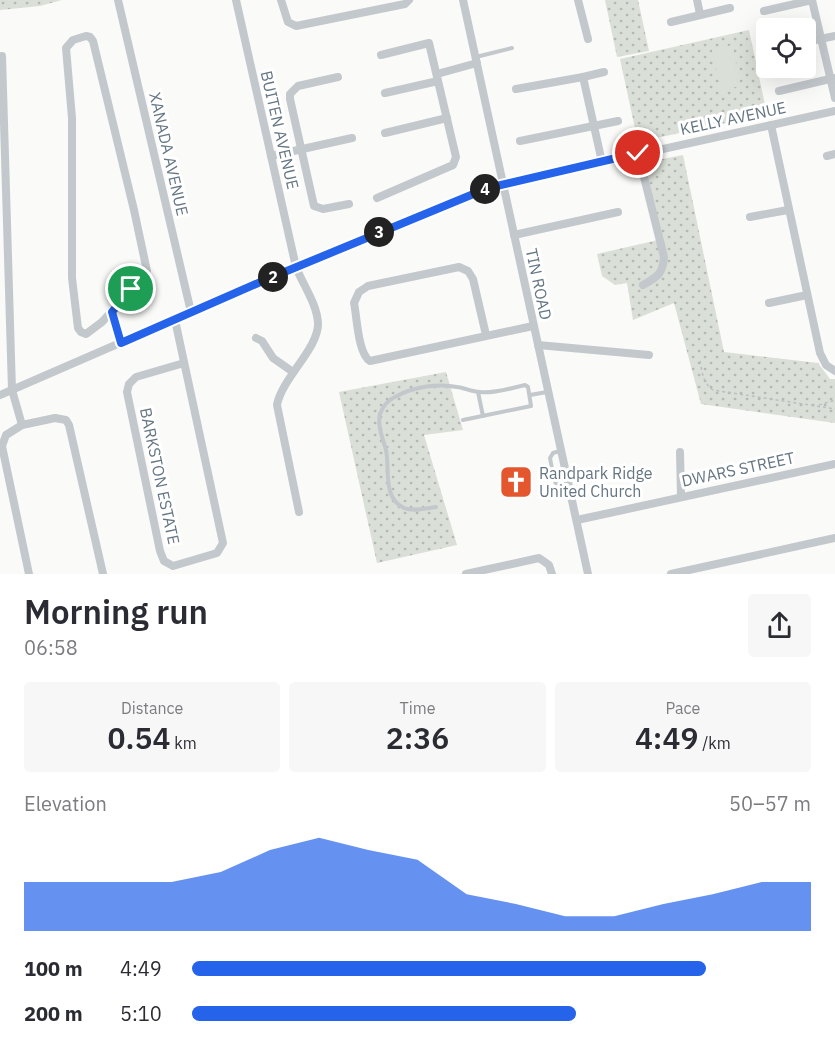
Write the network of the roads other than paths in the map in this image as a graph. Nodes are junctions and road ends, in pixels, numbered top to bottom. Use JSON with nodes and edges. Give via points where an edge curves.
{"nodes":[{"id":1,"x":236,"y":0,"type":"edge"},
{"id":2,"x":281,"y":0,"type":"edge"},
{"id":3,"x":409,"y":0,"type":"edge"},
{"id":4,"x":463,"y":0,"type":"edge"},
{"id":5,"x":578,"y":0,"type":"edge"},
{"id":6,"x":697,"y":0,"type":"edge"},
{"id":7,"x":812,"y":0,"type":"edge"},
{"id":8,"x":118,"y":2,"type":"edge"},
{"id":9,"x":730,"y":8,"type":"dead end"},
{"id":10,"x":764,"y":10,"type":"dead end"},
{"id":11,"x":700,"y":14,"type":"junction"},
{"id":12,"x":671,"y":22,"type":"dead end"},
{"id":13,"x":835,"y":36,"type":"edge"},
{"id":14,"x":588,"y":39,"type":"dead end"},
{"id":15,"x":820,"y":39,"type":"junction"},
{"id":16,"x":816,"y":40,"type":"edge"},
{"id":17,"x":512,"y":48,"type":"dead end"},
{"id":18,"x":381,"y":55,"type":"dead end"},
{"id":19,"x":2,"y":56,"type":"dead end"},
{"id":20,"x":476,"y":60,"type":"junction"},
{"id":21,"x":604,"y":72,"type":"dead end"},
{"id":22,"x":338,"y":76,"type":"dead end"},
{"id":23,"x":437,"y":77,"type":"junction"},
{"id":24,"x":583,"y":77,"type":"junction"},
{"id":25,"x":833,"y":78,"type":"edge"},
{"id":26,"x":516,"y":89,"type":"dead end"},
{"id":27,"x":779,"y":91,"type":"dead end"},
{"id":28,"x":386,"y":93,"type":"dead end"},
{"id":29,"x":835,"y":98,"type":"edge"},
{"id":30,"x":835,"y":111,"type":"edge"},
{"id":31,"x":447,"y":118,"type":"junction"},
{"id":32,"x":618,"y":121,"type":"dead end"},
{"id":33,"x":771,"y":125,"type":"junction"},
{"id":34,"x":594,"y":126,"type":"junction"},
{"id":35,"x":2,"y":132,"type":"edge"},
{"id":36,"x":385,"y":133,"type":"dead end"},
{"id":37,"x":352,"y":138,"type":"dead end"},
{"id":38,"x":520,"y":141,"type":"dead end"},
{"id":39,"x":301,"y":150,"type":"junction"},
{"id":40,"x":638,"y":153,"type":"junction"},
{"id":41,"x":271,"y":156,"type":"junction"},
{"id":42,"x":602,"y":162,"type":"junction"},
{"id":43,"x":503,"y":183,"type":"junction"},
{"id":44,"x":377,"y":198,"type":"dead end"},
{"id":45,"x":349,"y":204,"type":"dead end"},
{"id":46,"x":788,"y":210,"type":"junction"},
{"id":47,"x":618,"y":212,"type":"dead end"},
{"id":48,"x":750,"y":217,"type":"dead end"},
{"id":49,"x":4,"y":231,"type":"edge"},
{"id":50,"x":514,"y":236,"type":"junction"},
{"id":51,"x":296,"y":267,"type":"junction"},
{"id":52,"x":643,"y":285,"type":"dead end"},
{"id":53,"x":807,"y":295,"type":"junction"},
{"id":54,"x":769,"y":303,"type":"dead end"},
{"id":55,"x":5,"y":311,"type":"edge"},
{"id":56,"x":112,"y":312,"type":"junction"},
{"id":57,"x":191,"y":312,"type":"junction"},
{"id":58,"x":175,"y":320,"type":"junction"},
{"id":59,"x":533,"y":326,"type":"junction"},
{"id":60,"x":486,"y":335,"type":"junction"},
{"id":61,"x":256,"y":338,"type":"dead end"},
{"id":62,"x":121,"y":343,"type":"junction"},
{"id":63,"x":538,"y":345,"type":"junction"},
{"id":64,"x":649,"y":355,"type":"dead end"},
{"id":65,"x":184,"y":363,"type":"junction"},
{"id":66,"x":835,"y":371,"type":"edge"},
{"id":67,"x":293,"y":372,"type":"junction"},
{"id":68,"x":12,"y":390,"type":"junction"},
{"id":69,"x":478,"y":392,"type":"junction"},
{"id":70,"x":548,"y":392,"type":"junction"},
{"id":71,"x":0,"y":395,"type":"edge"},
{"id":72,"x":530,"y":395,"type":"junction"},
{"id":73,"x":483,"y":416,"type":"junction"},
{"id":74,"x":463,"y":420,"type":"dead end"},
{"id":75,"x":22,"y":425,"type":"junction"},
{"id":76,"x":561,"y":450,"type":"junction"},
{"id":77,"x":680,"y":453,"type":"dead end"},
{"id":78,"x":835,"y":464,"type":"edge"},
{"id":79,"x":570,"y":490,"type":"junction"},
{"id":80,"x":681,"y":497,"type":"junction"},
{"id":81,"x":436,"y":507,"type":"dead end"},
{"id":82,"x":300,"y":512,"type":"dead end"},
{"id":83,"x":577,"y":520,"type":"junction"},
{"id":84,"x":835,"y":538,"type":"edge"},
{"id":85,"x":29,"y":574,"type":"edge"},
{"id":86,"x":103,"y":574,"type":"edge"},
{"id":87,"x":466,"y":574,"type":"edge"},
{"id":88,"x":552,"y":574,"type":"edge"},
{"id":89,"x":588,"y":574,"type":"edge"},
{"id":90,"x":672,"y":574,"type":"edge"}],
"edges":[{"from":1,"to":41,"type":"street","name":"BUITEN AVENUE"},
{"from":2,"to":3,"type":"street","via":[[288,22],[296,26],[405,4]]},
{"from":4,"to":20,"type":"street","name":"TIN ROAD"},
{"from":5,"to":14,"type":"street"},
{"from":6,"to":11,"type":"street"},
{"from":7,"to":10,"type":"street"},
{"from":7,"to":15,"type":"street"},
{"from":8,"to":57,"type":"street","name":"XANADA AVENUE"},
{"from":9,"to":11,"type":"street"},
{"from":11,"to":12,"type":"street"},
{"from":13,"to":15,"type":"street"},
{"from":15,"to":16,"type":"street"},
{"from":15,"to":25,"type":"street"},
{"from":17,"to":20,"type":"lane"},
{"from":18,"to":23,"type":"street","via":[[429,44]]},
{"from":19,"to":35,"type":"street"},
{"from":20,"to":23,"type":"street"},
{"from":20,"to":43,"type":"street","name":"TIN ROAD"},
{"from":21,"to":24,"type":"street"},
{"from":22,"to":39,"type":"street","via":[[298,86],[290,93]]},
{"from":23,"to":28,"type":"street"},
{"from":23,"to":31,"type":"street"},
{"from":24,"to":26,"type":"street"},
{"from":24,"to":34,"type":"street"},
{"from":25,"to":27,"type":"street"},
{"from":25,"to":29,"type":"street"},
{"from":30,"to":33,"type":"street","name":"KELLY AVENUE"},
{"from":31,"to":36,"type":"street"},
{"from":31,"to":44,"type":"street","via":[[455,162]]},
{"from":32,"to":34,"type":"street"},
{"from":33,"to":40,"type":"street","name":"KELLY AVENUE"},
{"from":33,"to":46,"type":"street"},
{"from":34,"to":38,"type":"street"},
{"from":34,"to":42,"type":"street"},
{"from":35,"to":49,"type":"street"},
{"from":37,"to":39,"type":"street"},
{"from":39,"to":41,"type":"street"},
{"from":39,"to":45,"type":"street","via":[[316,207]]},
{"from":40,"to":42,"type":"street","name":"KELLY AVENUE"},
{"from":40,"to":52,"type":"street","via":[[664,257],[662,272]]},
{"from":41,"to":51,"type":"street","name":"BUITEN AVENUE"},
{"from":42,"to":43,"type":"street","name":"KELLY AVENUE"},
{"from":43,"to":50,"type":"street","name":"TIN ROAD"},
{"from":43,"to":51,"type":"street","name":"KELLY AVENUE"},
{"from":46,"to":48,"type":"street"},
{"from":46,"to":53,"type":"street"},
{"from":47,"to":50,"type":"street"},
{"from":49,"to":55,"type":"street"},
{"from":50,"to":59,"type":"street","name":"TIN ROAD"},
{"from":51,"to":57,"type":"street","name":"KELLY AVENUE"},
{"from":51,"to":67,"type":"street","name":"BUITEN AVENUE","via":[[318,324],[312,343]]},
{"from":53,"to":54,"type":"street"},
{"from":53,"to":66,"type":"street","via":[[821,357]]},
{"from":55,"to":68,"type":"street"},
{"from":56,"to":56,"type":"street","via":[[89,333],[78,329],[72,278],[72,118],[66,48],[72,40],[86,36],[93,41],[147,272],[136,280]]},
{"from":56,"to":62,"type":"street"},
{"from":57,"to":58,"type":"street","name":"KELLY AVENUE"},
{"from":58,"to":62,"type":"street","name":"KELLY AVENUE"},
{"from":58,"to":65,"type":"street","name":"BARKSTON ESTATE"},
{"from":59,"to":60,"type":"street"},
{"from":59,"to":63,"type":"street","name":"TIN ROAD"},
{"from":60,"to":60,"type":"street","via":[[370,361],[364,357],[362,348],[356,295],[368,286],[459,267],[474,279]]},
{"from":61,"to":67,"type":"street","via":[[273,358]]},
{"from":62,"to":68,"type":"street","name":"KELLY AVENUE"},
{"from":63,"to":64,"type":"street"},
{"from":63,"to":70,"type":"street","name":"TIN ROAD"},
{"from":65,"to":65,"type":"street","name":"BARKSTON ESTATE","via":[[136,377],[127,392],[160,551],[164,561],[173,566],[217,553],[223,543]]},
{"from":67,"to":82,"type":"street","name":"BUITEN AVENUE","via":[[277,405]]},
{"from":68,"to":71,"type":"street","name":"KELLY AVENUE"},
{"from":68,"to":75,"type":"street"},
{"from":69,"to":72,"type":"lane","via":[[525,385]]},
{"from":69,"to":73,"type":"lane"},
{"from":69,"to":81,"type":"lane","via":[[441,385],[415,390],[384,405],[380,416],[392,496],[405,509]]},
{"from":70,"to":72,"type":"lane"},
{"from":70,"to":76,"type":"street","name":"TIN ROAD"},
{"from":72,"to":73,"type":"lane","via":[[529,407]]},
{"from":73,"to":74,"type":"lane"},
{"from":75,"to":85,"type":"street","via":[[6,435],[2,446]]},
{"from":75,"to":86,"type":"street","via":[[55,418],[69,424]]},
{"from":76,"to":79,"type":"street","name":"TIN ROAD"},
{"from":76,"to":79,"type":"lane","via":[[550,458],[554,480],[559,488]]},
{"from":77,"to":80,"type":"street"},
{"from":78,"to":80,"type":"street","name":"DWARS STREET"},
{"from":79,"to":83,"type":"street","name":"TIN ROAD"},
{"from":80,"to":83,"type":"street","name":"DWARS STREET"},
{"from":83,"to":89,"type":"street","name":"TIN ROAD"},
{"from":84,"to":90,"type":"street"},
{"from":87,"to":88,"type":"street","via":[[539,558],[549,565]]}]}
